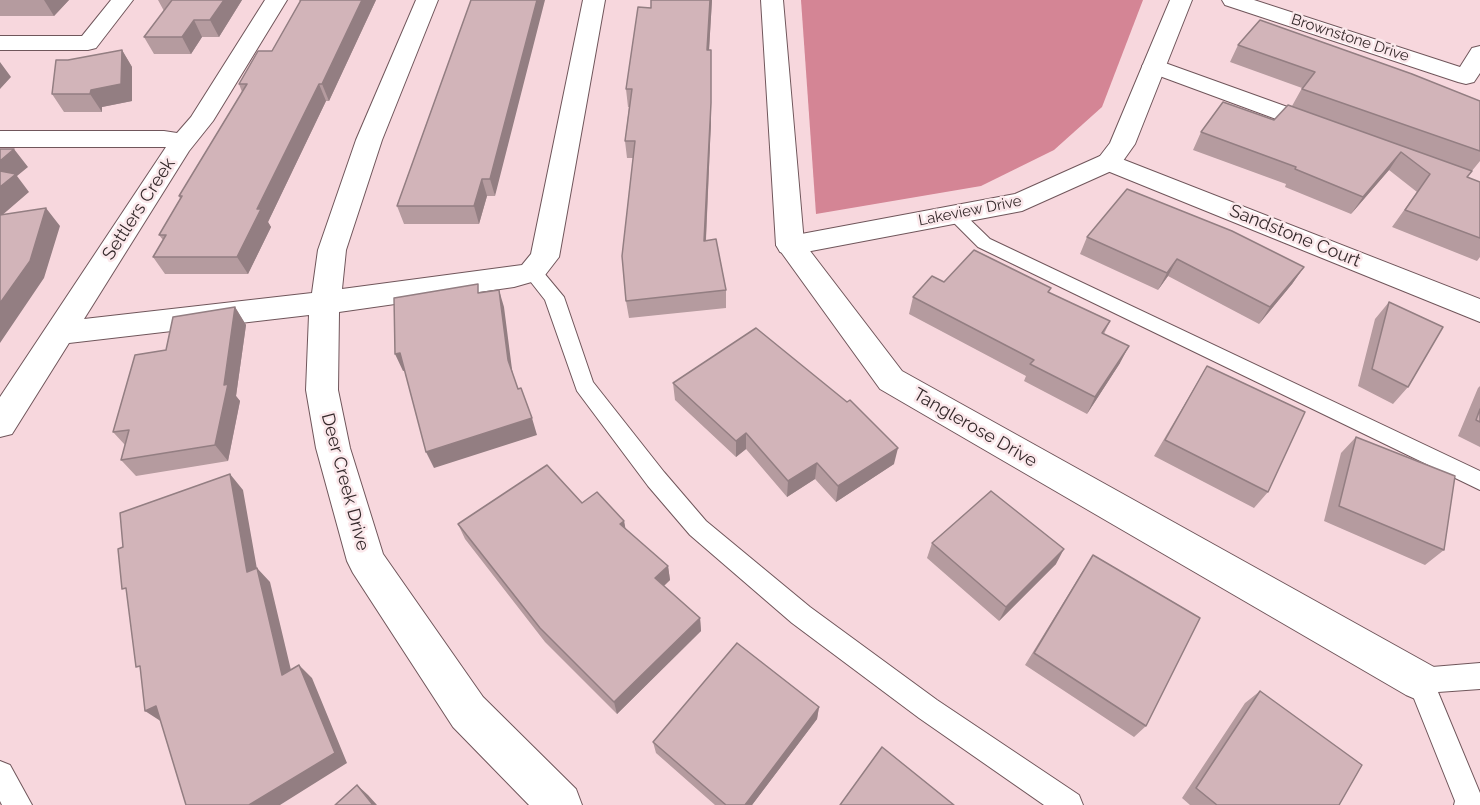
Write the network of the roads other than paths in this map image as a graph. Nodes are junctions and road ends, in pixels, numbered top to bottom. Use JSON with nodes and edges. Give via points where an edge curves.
{"nodes":[{"id":1,"x":122,"y":0,"type":"edge"},
{"id":2,"x":276,"y":0,"type":"edge"},
{"id":3,"x":427,"y":0,"type":"edge"},
{"id":4,"x":594,"y":0,"type":"edge"},
{"id":5,"x":772,"y":0,"type":"edge"},
{"id":6,"x":1181,"y":0,"type":"edge"},
{"id":7,"x":1233,"y":0,"type":"edge"},
{"id":8,"x":0,"y":43,"type":"edge"},
{"id":9,"x":1480,"y":53,"type":"edge"},
{"id":10,"x":1154,"y":66,"type":"junction"},
{"id":11,"x":1345,"y":136,"type":"edge"},
{"id":12,"x":0,"y":139,"type":"edge"},
{"id":13,"x":179,"y":147,"type":"junction"},
{"id":14,"x":1110,"y":162,"type":"junction"},
{"id":15,"x":954,"y":214,"type":"junction"},
{"id":16,"x":790,"y":244,"type":"junction"},
{"id":17,"x":532,"y":272,"type":"junction"},
{"id":18,"x":325,"y":302,"type":"junction"},
{"id":19,"x":1480,"y":311,"type":"edge"},
{"id":20,"x":59,"y":333,"type":"junction"},
{"id":21,"x":0,"y":424,"type":"edge"},
{"id":22,"x":1480,"y":481,"type":"edge"},
{"id":23,"x":1480,"y":676,"type":"edge"},
{"id":24,"x":1420,"y":681,"type":"junction"},
{"id":25,"x":0,"y":775,"type":"edge"},
{"id":26,"x":18,"y":805,"type":"edge"},
{"id":27,"x":560,"y":805,"type":"edge"},
{"id":28,"x":1069,"y":805,"type":"edge"},
{"id":29,"x":1468,"y":805,"type":"edge"}],
"edges":[{"from":1,"to":8,"type":"street","via":[[88,43]]},
{"from":2,"to":13,"type":"street","via":[[201,121]]},
{"from":3,"to":18,"type":"street","name":"Deer Creek Drive","via":[[350,191],[332,250]]},
{"from":4,"to":17,"type":"street","via":[[545,257]]},
{"from":5,"to":16,"type":"street"},
{"from":6,"to":10,"type":"street"},
{"from":7,"to":9,"type":"street","name":"Brownstone Drive","via":[[1466,77]]},
{"from":10,"to":11,"type":"street"},
{"from":10,"to":14,"type":"street","via":[[1122,144]]},
{"from":12,"to":13,"type":"street","name":"Settlers Creek","via":[[164,140],[177,141]]},
{"from":13,"to":20,"type":"street","name":"Settlers Creek"},
{"from":14,"to":15,"type":"street","name":"Lakeview Drive","via":[[1022,202]]},
{"from":14,"to":19,"type":"street","name":"Sandstone Court"},
{"from":15,"to":16,"type":"street","name":"Lakeview Drive"},
{"from":15,"to":22,"type":"lane","via":[[984,243]]},
{"from":16,"to":24,"type":"street","name":"Tanglerose Drive","via":[[891,380]]},
{"from":17,"to":18,"type":"street"},
{"from":17,"to":28,"type":"lane","via":[[554,297],[584,385],[698,528],[801,615],[928,709]]},
{"from":18,"to":20,"type":"street"},
{"from":18,"to":27,"type":"street","name":"Deer Creek Drive","via":[[322,390],[333,448],[366,561],[468,712]]},
{"from":20,"to":21,"type":"street","name":"Settlers Creek"},
{"from":23,"to":24,"type":"lane"},
{"from":24,"to":29,"type":"lane"},
{"from":25,"to":26,"type":"lane"}]}
